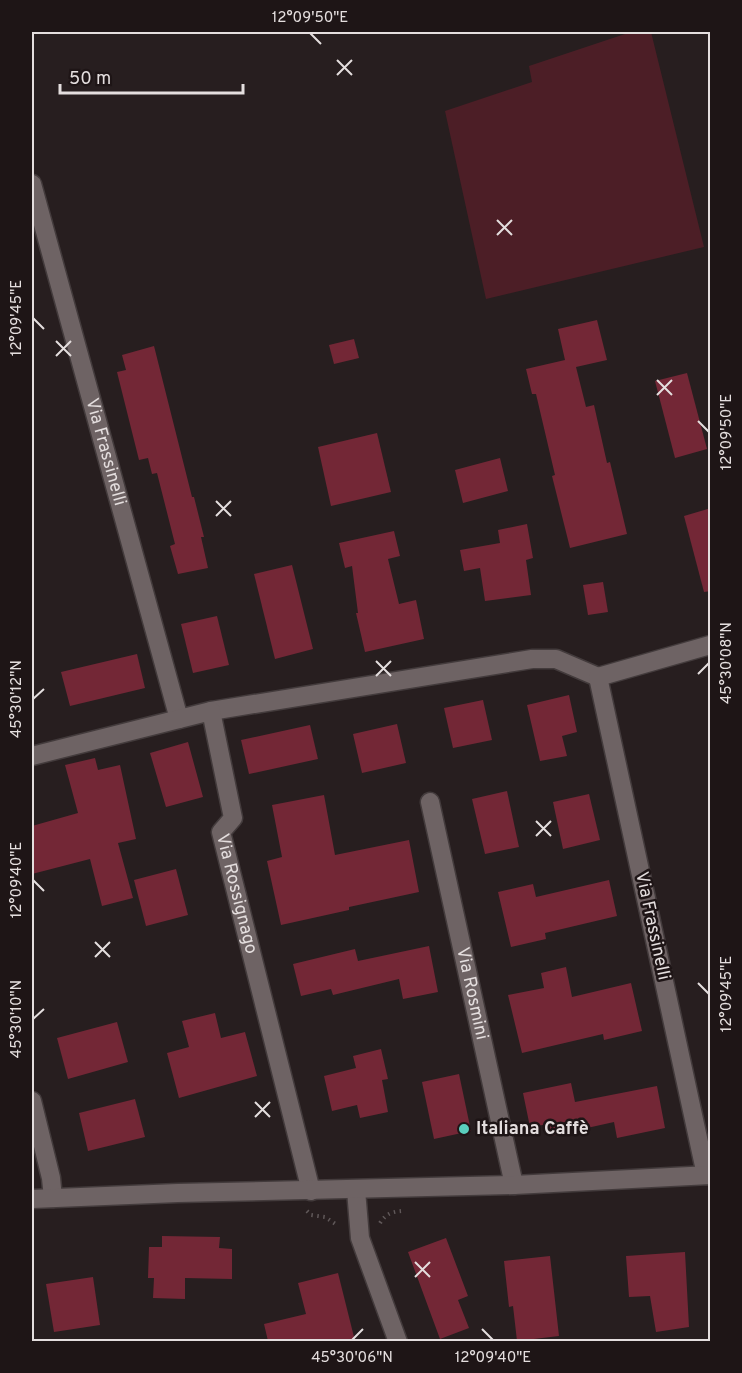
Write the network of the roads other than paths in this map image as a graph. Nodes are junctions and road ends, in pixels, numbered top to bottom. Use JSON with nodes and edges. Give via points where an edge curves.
{"nodes":[{"id":1,"x":32,"y":184,"type":"edge"},
{"id":2,"x":711,"y":645,"type":"edge"},
{"id":3,"x":598,"y":677,"type":"junction"},
{"id":4,"x":212,"y":711,"type":"junction"},
{"id":5,"x":179,"y":718,"type":"junction"},
{"id":6,"x":32,"y":756,"type":"edge"},
{"id":7,"x":430,"y":802,"type":"dead end"},
{"id":8,"x":32,"y":1101,"type":"edge"},
{"id":9,"x":708,"y":1175,"type":"edge"},
{"id":10,"x":514,"y":1185,"type":"junction"},
{"id":11,"x":356,"y":1190,"type":"junction"},
{"id":12,"x":311,"y":1191,"type":"junction"},
{"id":13,"x":52,"y":1198,"type":"junction"},
{"id":14,"x":32,"y":1199,"type":"edge"},
{"id":15,"x":398,"y":1341,"type":"edge"}],
"edges":[{"from":1,"to":5,"type":"street","name":"Via Frassinelli"},
{"from":2,"to":3,"type":"street"},
{"from":3,"to":4,"type":"street","via":[[556,659],[532,659]]},
{"from":3,"to":9,"type":"street","name":"Via Frassinelli"},
{"from":4,"to":5,"type":"street"},
{"from":4,"to":12,"type":"street","name":"Via Rossignago","via":[[233,818],[221,832]]},
{"from":5,"to":6,"type":"street"},
{"from":7,"to":10,"type":"street","name":"Via Rosmini"},
{"from":8,"to":13,"type":"street","via":[[51,1178]]},
{"from":9,"to":10,"type":"street"},
{"from":10,"to":11,"type":"street"},
{"from":11,"to":12,"type":"street"},
{"from":11,"to":15,"type":"street","via":[[360,1238]]},
{"from":12,"to":13,"type":"street"},
{"from":13,"to":14,"type":"street"}]}
